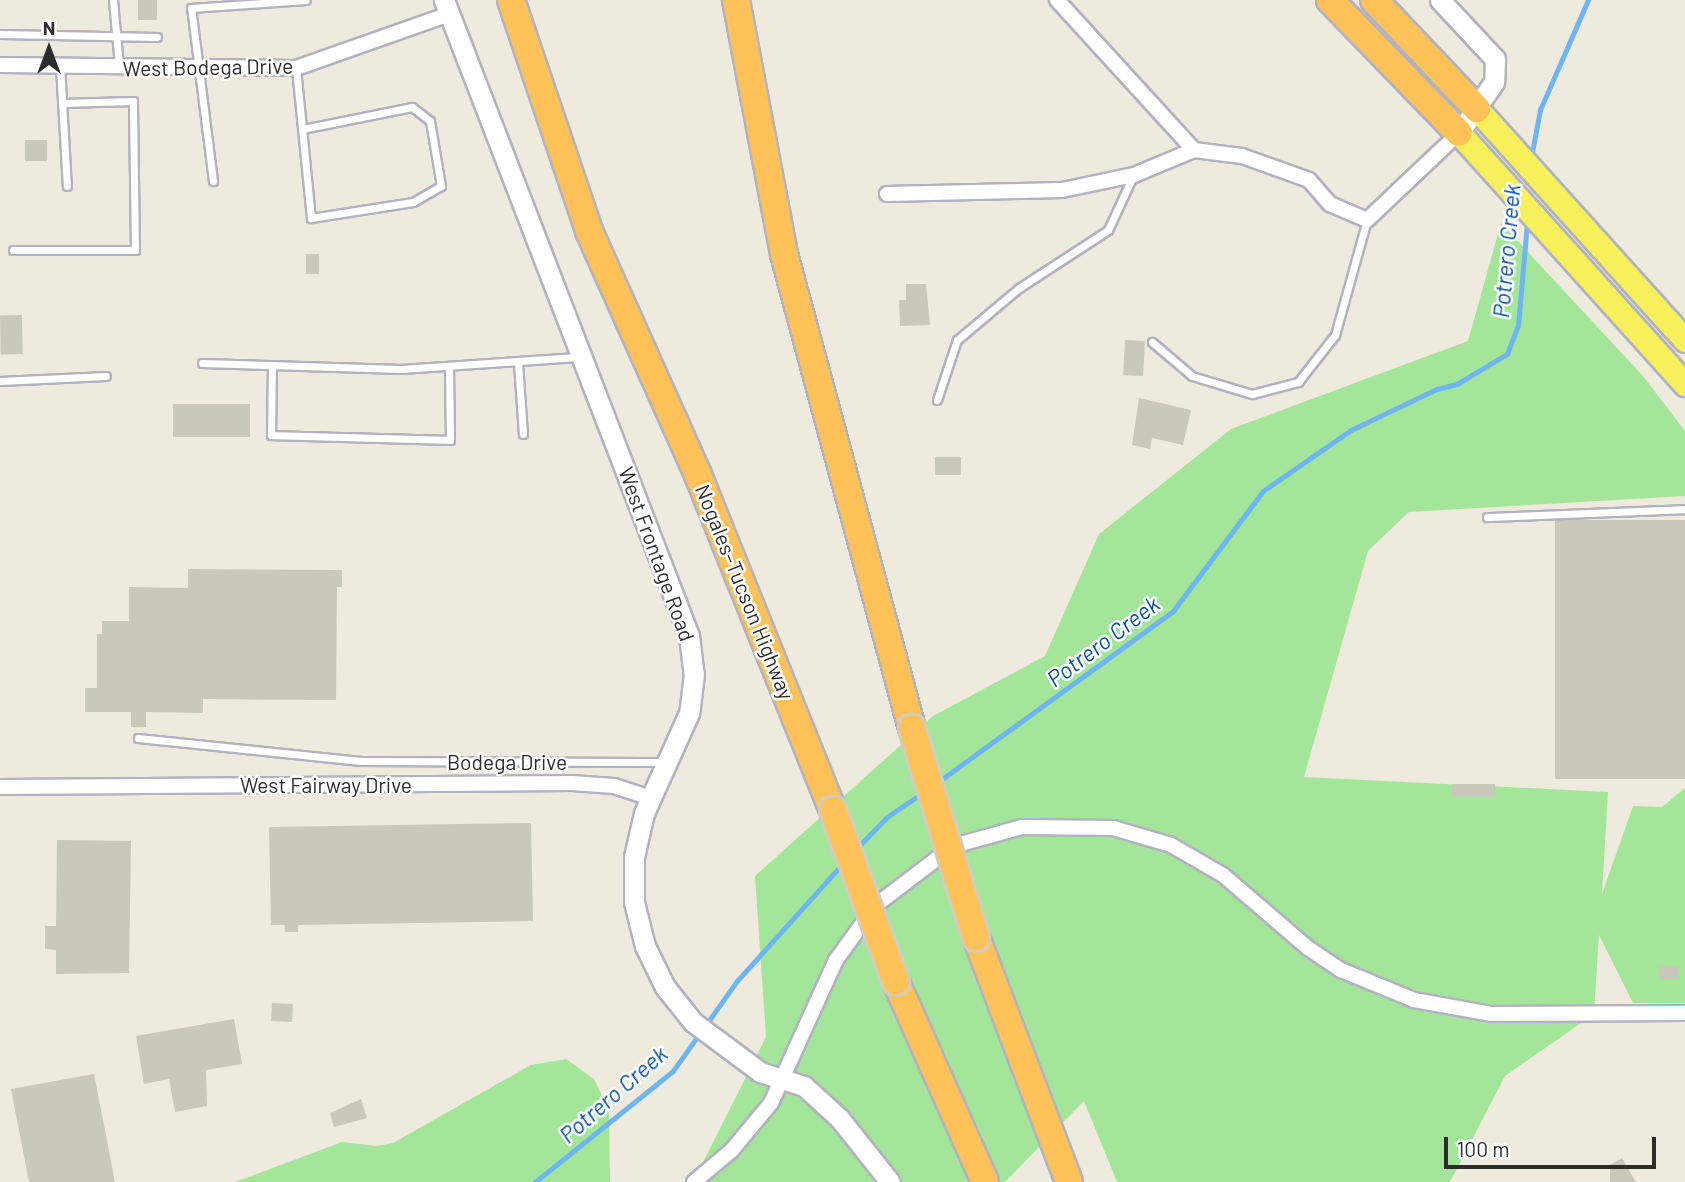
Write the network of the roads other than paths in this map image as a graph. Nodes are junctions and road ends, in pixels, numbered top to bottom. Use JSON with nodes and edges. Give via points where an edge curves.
{"nodes":[{"id":1,"x":113,"y":0,"type":"edge"},
{"id":2,"x":306,"y":0,"type":"edge"},
{"id":3,"x":512,"y":0,"type":"edge"},
{"id":4,"x":736,"y":0,"type":"edge"},
{"id":5,"x":1057,"y":0,"type":"edge"},
{"id":6,"x":1330,"y":0,"type":"edge"},
{"id":7,"x":1374,"y":0,"type":"edge"},
{"id":8,"x":1440,"y":0,"type":"edge"},
{"id":9,"x":191,"y":4,"type":"edge"},
{"id":10,"x":446,"y":7,"type":"edge"},
{"id":11,"x":0,"y":34,"type":"edge"},
{"id":12,"x":117,"y":36,"type":"junction"},
{"id":13,"x":157,"y":37,"type":"dead end"},
{"id":14,"x":0,"y":65,"type":"edge"},
{"id":15,"x":60,"y":66,"type":"junction"},
{"id":16,"x":119,"y":68,"type":"junction"},
{"id":17,"x":201,"y":68,"type":"junction"},
{"id":18,"x":296,"y":68,"type":"junction"},
{"id":19,"x":62,"y":103,"type":"junction"},
{"id":20,"x":1477,"y":109,"type":"junction"},
{"id":21,"x":303,"y":128,"type":"junction"},
{"id":22,"x":1459,"y":134,"type":"junction"},
{"id":23,"x":1194,"y":150,"type":"junction"},
{"id":24,"x":1134,"y":175,"type":"junction"},
{"id":25,"x":213,"y":181,"type":"dead end"},
{"id":26,"x":67,"y":186,"type":"dead end"},
{"id":27,"x":887,"y":194,"type":"dead end"},
{"id":28,"x":1367,"y":220,"type":"junction"},
{"id":29,"x":13,"y":250,"type":"dead end"},
{"id":30,"x":1685,"y":340,"type":"edge"},
{"id":31,"x":1152,"y":342,"type":"dead end"},
{"id":32,"x":582,"y":356,"type":"junction"},
{"id":33,"x":202,"y":363,"type":"dead end"},
{"id":34,"x":518,"y":363,"type":"junction"},
{"id":35,"x":272,"y":365,"type":"junction"},
{"id":36,"x":449,"y":367,"type":"junction"},
{"id":37,"x":106,"y":376,"type":"dead end"},
{"id":38,"x":0,"y":381,"type":"edge"},
{"id":39,"x":1685,"y":384,"type":"edge"},
{"id":40,"x":937,"y":400,"type":"dead end"},
{"id":41,"x":523,"y":434,"type":"dead end"},
{"id":42,"x":1685,"y":509,"type":"edge"},
{"id":43,"x":1487,"y":517,"type":"dead end"},
{"id":44,"x":138,"y":737,"type":"dead end"},
{"id":45,"x":668,"y":762,"type":"junction"},
{"id":46,"x":0,"y":788,"type":"edge"},
{"id":47,"x":650,"y":798,"type":"junction"},
{"id":48,"x":1685,"y":1013,"type":"edge"},
{"id":49,"x":784,"y":1081,"type":"junction"},
{"id":50,"x":694,"y":1182,"type":"edge"},
{"id":51,"x":890,"y":1182,"type":"edge"},
{"id":52,"x":985,"y":1182,"type":"edge"},
{"id":53,"x":1069,"y":1182,"type":"edge"}],
"edges":[{"from":1,"to":12,"type":"lane"},
{"from":2,"to":9,"type":"lane"},
{"from":3,"to":52,"type":"highway","name":"Nogales–Tucson Highway","bridge":true,"via":[[589,231],[698,475],[833,810],[896,982]]},
{"from":4,"to":53,"type":"highway","bridge":true,"via":[[784,254],[912,728],[976,937]]},
{"from":5,"to":23,"type":"street"},
{"from":6,"to":22,"type":"highway"},
{"from":7,"to":20,"type":"highway"},
{"from":8,"to":20,"type":"street","via":[[1495,59],[1494,82]]},
{"from":9,"to":17,"type":"lane"},
{"from":10,"to":18,"type":"street","name":"West Bodega Drive"},
{"from":10,"to":32,"type":"street","name":"West Frontage Road"},
{"from":11,"to":12,"type":"lane"},
{"from":12,"to":13,"type":"lane"},
{"from":12,"to":16,"type":"lane"},
{"from":14,"to":15,"type":"street","name":"West Bodega Drive"},
{"from":15,"to":16,"type":"street","name":"West Bodega Drive"},
{"from":15,"to":19,"type":"lane"},
{"from":16,"to":17,"type":"street","name":"West Bodega Drive"},
{"from":17,"to":18,"type":"street","name":"West Bodega Drive"},
{"from":17,"to":25,"type":"lane"},
{"from":18,"to":21,"type":"lane"},
{"from":19,"to":26,"type":"lane"},
{"from":19,"to":29,"type":"lane","via":[[133,101],[135,250]]},
{"from":20,"to":22,"type":"street"},
{"from":20,"to":30,"type":"main road"},
{"from":21,"to":21,"type":"lane","via":[[311,218],[413,202],[441,186],[430,121],[412,107]]},
{"from":22,"to":28,"type":"street"},
{"from":22,"to":39,"type":"main road"},
{"from":23,"to":24,"type":"street"},
{"from":23,"to":28,"type":"street","via":[[1242,156],[1310,180],[1330,204]]},
{"from":24,"to":27,"type":"street","via":[[1062,190]]},
{"from":24,"to":40,"type":"lane","via":[[1108,230],[1019,288],[957,340]]},
{"from":28,"to":31,"type":"lane","via":[[1335,335],[1298,383],[1252,394],[1192,376]]},
{"from":32,"to":34,"type":"lane"},
{"from":32,"to":45,"type":"street","name":"West Frontage Road","via":[[689,636],[693,694]]},
{"from":33,"to":35,"type":"lane"},
{"from":34,"to":36,"type":"lane"},
{"from":34,"to":41,"type":"lane"},
{"from":35,"to":36,"type":"lane"},
{"from":35,"to":36,"type":"lane","via":[[271,436],[450,440]]},
{"from":37,"to":38,"type":"lane"},
{"from":42,"to":43,"type":"lane"},
{"from":44,"to":45,"type":"lane","name":"Bodega Drive","via":[[361,761]]},
{"from":45,"to":47,"type":"street","name":"West Frontage Road"},
{"from":46,"to":47,"type":"street","name":"West Fairway Drive","via":[[572,783],[614,786]]},
{"from":47,"to":49,"type":"street","name":"West Frontage Road","via":[[634,857],[634,902],[653,967],[682,1010],[734,1056]]},
{"from":48,"to":49,"type":"street","via":[[1491,1014],[1414,1000],[1341,970],[1198,859],[1113,828],[1053,824],[964,843],[915,872],[876,905],[848,941]]},
{"from":49,"to":50,"type":"street","via":[[753,1128]]},
{"from":49,"to":51,"type":"street","name":"West Frontage Road","via":[[804,1086],[840,1119]]}]}
